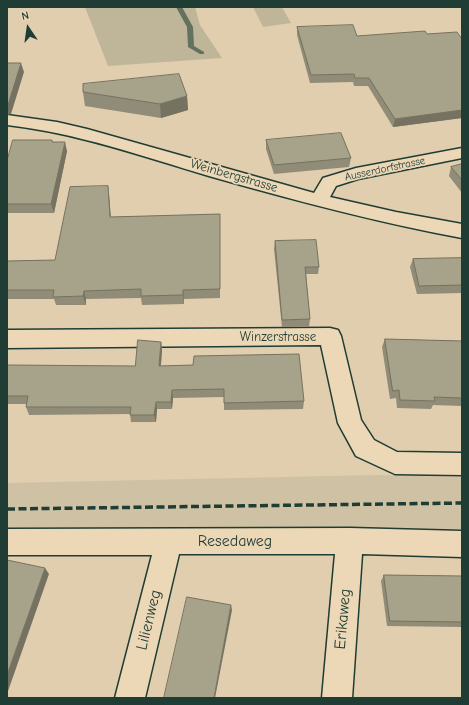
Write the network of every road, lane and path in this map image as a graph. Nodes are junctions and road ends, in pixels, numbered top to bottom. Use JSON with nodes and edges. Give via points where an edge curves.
{"nodes":[{"id":1,"x":7,"y":120,"type":"edge"},
{"id":2,"x":462,"y":153,"type":"edge"},
{"id":3,"x":319,"y":200,"type":"junction"},
{"id":4,"x":462,"y":231,"type":"edge"},
{"id":5,"x":7,"y":339,"type":"edge"},
{"id":6,"x":462,"y":464,"type":"edge"},
{"id":7,"x":350,"y":541,"type":"junction"},
{"id":8,"x":7,"y":542,"type":"edge"},
{"id":9,"x":169,"y":542,"type":"junction"},
{"id":10,"x":462,"y":544,"type":"edge"},
{"id":11,"x":130,"y":698,"type":"edge"},
{"id":12,"x":337,"y":698,"type":"edge"}],
"edges":[{"from":1,"to":3,"type":"street","name":"Weinbergstrasse","via":[[76,130]]},
{"from":2,"to":3,"type":"street","name":"Ausserdorfstrasse","via":[[356,174],[329,182]]},
{"from":3,"to":4,"type":"street","name":"Weinbergstrasse"},
{"from":5,"to":6,"type":"street","name":"Winzerstrasse","via":[[330,336],[350,423],[365,448],[395,463]]},
{"from":7,"to":9,"type":"street","name":"Resedaweg"},
{"from":7,"to":10,"type":"street","name":"Resedaweg"},
{"from":7,"to":12,"type":"street","name":"Erikaweg"},
{"from":8,"to":9,"type":"street","name":"Resedaweg"},
{"from":9,"to":11,"type":"street","name":"Lilienweg"}]}
